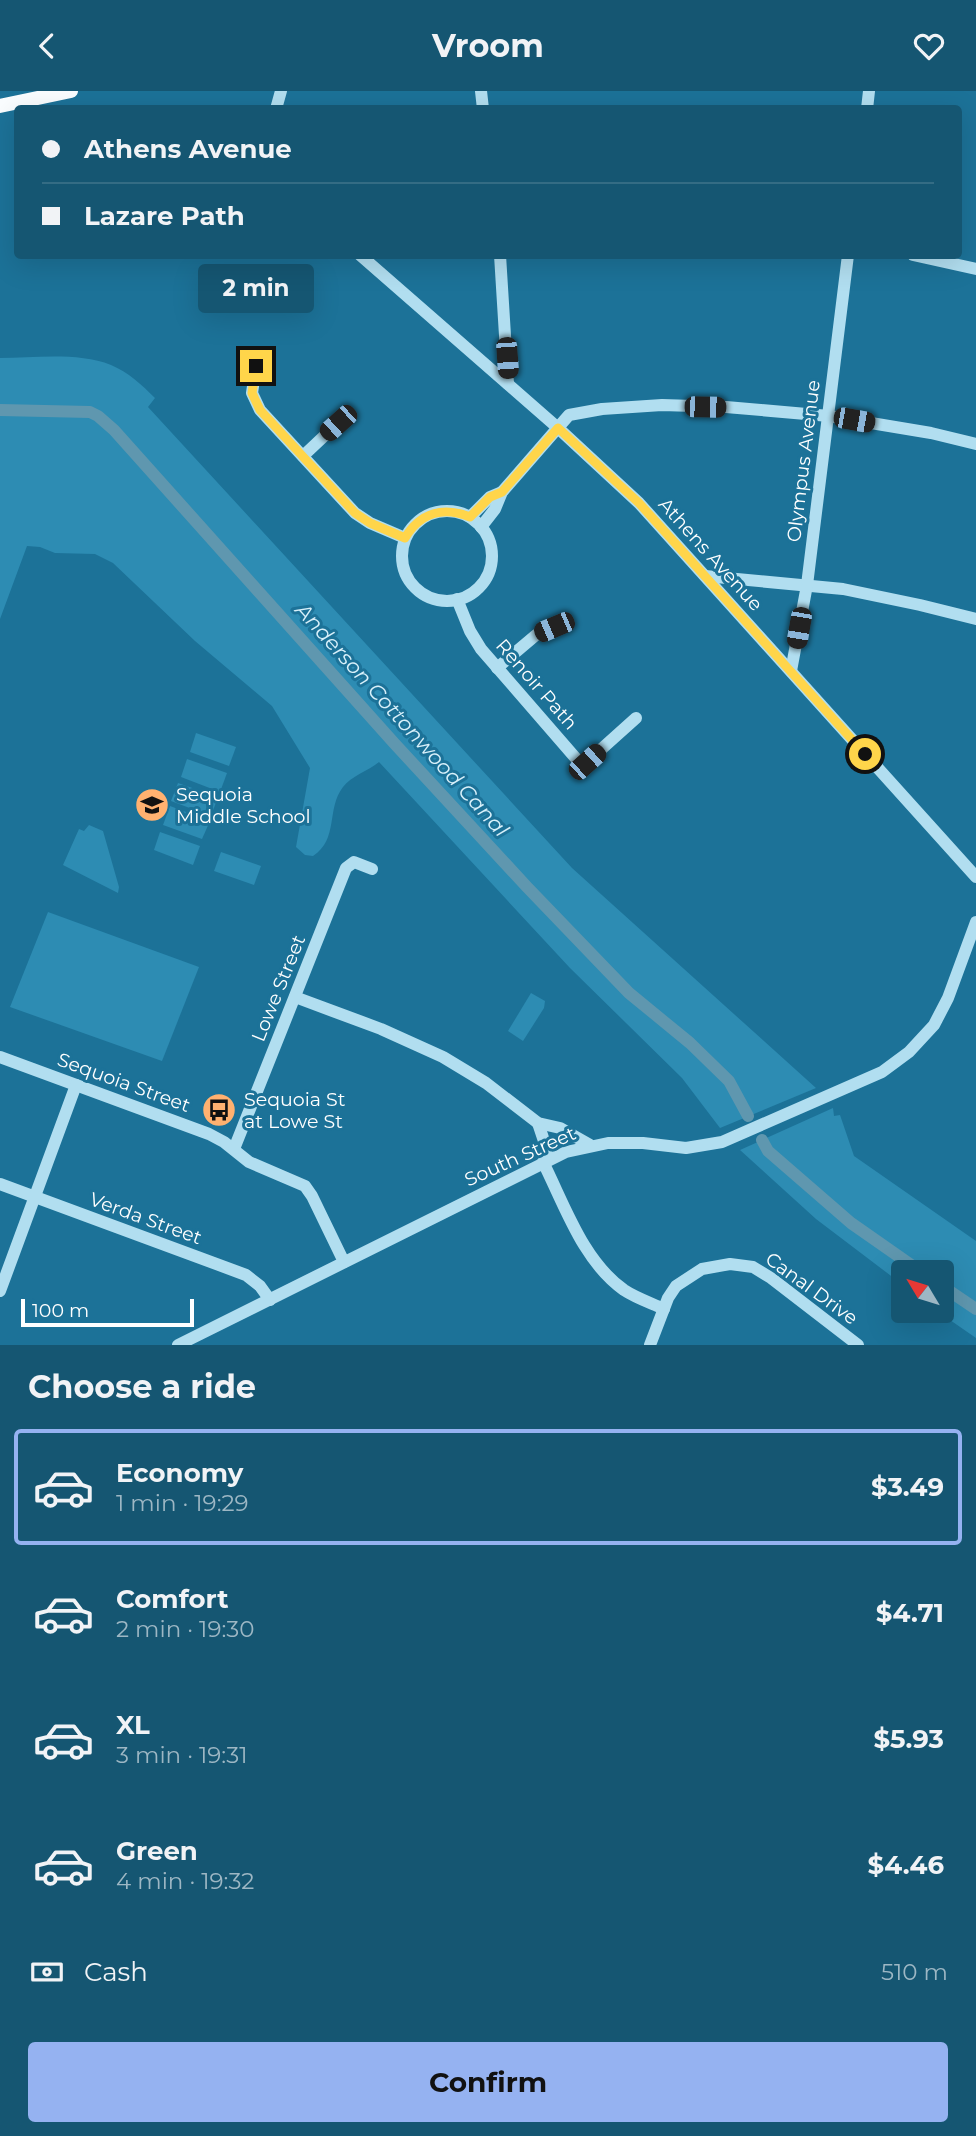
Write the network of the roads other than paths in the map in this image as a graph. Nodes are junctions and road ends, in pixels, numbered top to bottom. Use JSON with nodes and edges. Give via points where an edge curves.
{"nodes":[{"id":1,"x":71,"y":91,"type":"edge"},
{"id":2,"x":0,"y":107,"type":"edge"},
{"id":3,"x":365,"y":259,"type":"edge"},
{"id":4,"x":500,"y":259,"type":"edge"},
{"id":5,"x":848,"y":259,"type":"edge"},
{"id":6,"x":931,"y":259,"type":"edge"},
{"id":7,"x":976,"y":269,"type":"edge"},
{"id":8,"x":256,"y":366,"type":"dead end"},
{"id":9,"x":508,"y":384,"type":"junction"},
{"id":10,"x":829,"y":416,"type":"junction"},
{"id":11,"x":338,"y":423,"type":"dead end"},
{"id":12,"x":558,"y":428,"type":"junction"},
{"id":13,"x":976,"y":444,"type":"edge"},
{"id":14,"x":303,"y":456,"type":"junction"},
{"id":15,"x":502,"y":492,"type":"junction"},
{"id":16,"x":470,"y":517,"type":"junction"},
{"id":17,"x":481,"y":527,"type":"junction"},
{"id":18,"x":405,"y":538,"type":"junction"},
{"id":19,"x":705,"y":576,"type":"junction"},
{"id":20,"x":807,"y":585,"type":"junction"},
{"id":21,"x":457,"y":599,"type":"junction"},
{"id":22,"x":976,"y":619,"type":"edge"},
{"id":23,"x":554,"y":627,"type":"dead end"},
{"id":24,"x":497,"y":668,"type":"junction"},
{"id":25,"x":791,"y":671,"type":"junction"},
{"id":26,"x":636,"y":717,"type":"dead end"},
{"id":27,"x":372,"y":869,"type":"dead end"},
{"id":28,"x":976,"y":877,"type":"edge"},
{"id":29,"x":976,"y":922,"type":"edge"},
{"id":30,"x":295,"y":997,"type":"junction"},
{"id":31,"x":0,"y":1057,"type":"edge"},
{"id":32,"x":76,"y":1085,"type":"junction"},
{"id":33,"x":538,"y":1123,"type":"junction"},
{"id":34,"x":590,"y":1145,"type":"junction"},
{"id":35,"x":234,"y":1149,"type":"junction"},
{"id":36,"x":547,"y":1161,"type":"junction"},
{"id":37,"x":0,"y":1184,"type":"edge"},
{"id":38,"x":33,"y":1197,"type":"junction"},
{"id":39,"x":344,"y":1262,"type":"junction"},
{"id":40,"x":0,"y":1291,"type":"edge"},
{"id":41,"x":270,"y":1300,"type":"junction"},
{"id":42,"x":664,"y":1308,"type":"junction"},
{"id":43,"x":178,"y":1345,"type":"edge"},
{"id":44,"x":650,"y":1345,"type":"edge"},
{"id":45,"x":856,"y":1345,"type":"edge"}],
"edges":[{"from":1,"to":2,"type":"main road"},
{"from":3,"to":9,"type":"street","name":"Athens Avenue"},
{"from":4,"to":9,"type":"street"},
{"from":5,"to":10,"type":"street","name":"Olympus Avenue"},
{"from":6,"to":7,"type":"street"},
{"from":8,"to":14,"type":"street","via":[[252,386],[257,405]]},
{"from":9,"to":12,"type":"street","name":"Athens Avenue"},
{"from":10,"to":12,"type":"street","via":[[662,405],[569,415]]},
{"from":10,"to":13,"type":"street"},
{"from":10,"to":20,"type":"street","name":"Olympus Avenue"},
{"from":11,"to":14,"type":"street"},
{"from":12,"to":15,"type":"street"},
{"from":12,"to":19,"type":"street","name":"Athens Avenue","via":[[631,495]]},
{"from":14,"to":18,"type":"street","via":[[355,513]]},
{"from":15,"to":16,"type":"street"},
{"from":15,"to":17,"type":"street"},
{"from":16,"to":17,"type":"street"},
{"from":16,"to":18,"type":"street","via":[[435,512],[417,522]]},
{"from":17,"to":21,"type":"street","via":[[490,544],[491,564],[475,590]]},
{"from":18,"to":21,"type":"street","via":[[402,562],[412,585],[433,598]]},
{"from":19,"to":20,"type":"street"},
{"from":19,"to":25,"type":"street","name":"Athens Avenue"},
{"from":20,"to":22,"type":"street","via":[[879,595]]},
{"from":20,"to":25,"type":"street","name":"Olympus Avenue"},
{"from":21,"to":24,"type":"street","name":"Renoir Path","via":[[475,640]]},
{"from":23,"to":24,"type":"street","via":[[536,635]]},
{"from":24,"to":26,"type":"street","name":"Renoir Path","via":[[579,762],[587,762]]},
{"from":25,"to":28,"type":"street","name":"Athens Avenue"},
{"from":27,"to":30,"type":"street","name":"Lowe Street","via":[[354,862],[346,868]]},
{"from":29,"to":34,"type":"street","name":"South Street","via":[[934,1025],[909,1052],[873,1077],[709,1146]]},
{"from":30,"to":33,"type":"street","via":[[381,1028],[443,1057]]},
{"from":30,"to":35,"type":"street","name":"Lowe Street"},
{"from":31,"to":32,"type":"street","name":"Sequoia Street"},
{"from":32,"to":35,"type":"street","name":"Sequoia Street","via":[[209,1134]]},
{"from":32,"to":38,"type":"street"},
{"from":33,"to":34,"type":"street","via":[[560,1128]]},
{"from":33,"to":36,"type":"street"},
{"from":34,"to":36,"type":"street","name":"South Street"},
{"from":35,"to":39,"type":"street","name":"Sequoia Street","via":[[249,1162],[305,1186]]},
{"from":36,"to":39,"type":"street","name":"South Street"},
{"from":36,"to":42,"type":"street","via":[[594,1261],[626,1291]]},
{"from":37,"to":38,"type":"street","name":"Verda Street"},
{"from":38,"to":40,"type":"street"},
{"from":38,"to":41,"type":"street","name":"Verda Street","via":[[246,1275]]},
{"from":39,"to":41,"type":"street","name":"South Street"},
{"from":41,"to":43,"type":"street","name":"South Street"},
{"from":42,"to":44,"type":"street","name":"Canal Drive"},
{"from":42,"to":45,"type":"street","name":"Canal Drive","via":[[673,1290],[696,1272],[741,1264],[771,1278]]}]}
